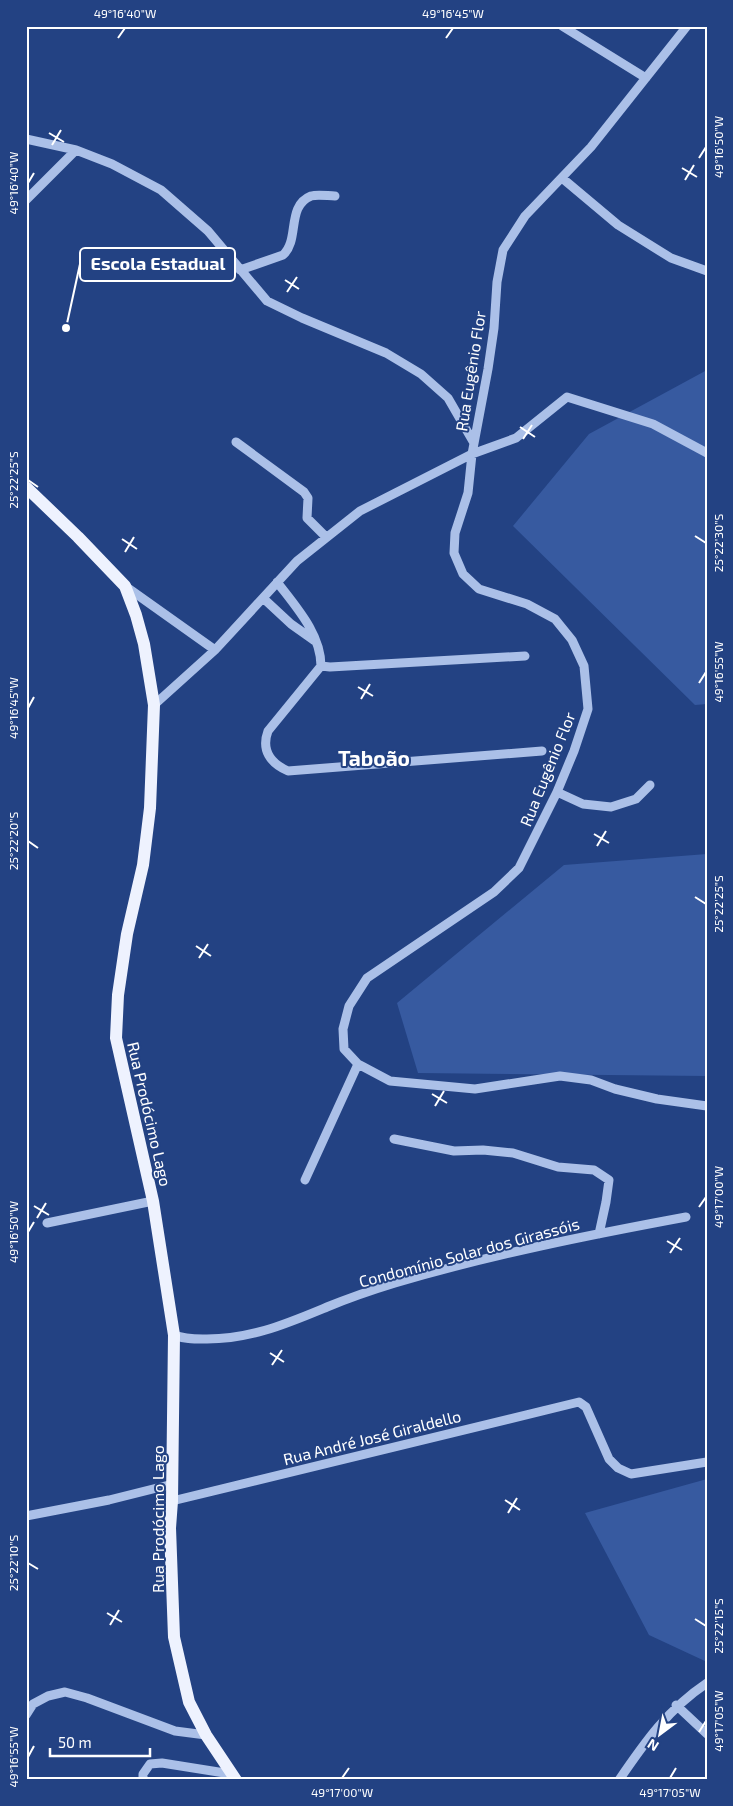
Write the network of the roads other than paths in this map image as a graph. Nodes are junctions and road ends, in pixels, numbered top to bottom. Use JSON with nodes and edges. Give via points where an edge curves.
{"nodes":[{"id":1,"x":562,"y":26,"type":"edge"},
{"id":2,"x":687,"y":26,"type":"edge"},
{"id":3,"x":646,"y":78,"type":"junction"},
{"id":4,"x":26,"y":139,"type":"edge"},
{"id":5,"x":76,"y":150,"type":"junction"},
{"id":6,"x":562,"y":178,"type":"junction"},
{"id":7,"x":335,"y":196,"type":"dead end"},
{"id":8,"x":26,"y":200,"type":"edge"},
{"id":9,"x":240,"y":270,"type":"junction"},
{"id":10,"x":707,"y":271,"type":"edge"},
{"id":11,"x":236,"y":442,"type":"dead end"},
{"id":12,"x":474,"y":443,"type":"junction"},
{"id":13,"x":707,"y":453,"type":"edge"},
{"id":14,"x":472,"y":454,"type":"junction"},
{"id":15,"x":26,"y":487,"type":"edge"},
{"id":16,"x":326,"y":537,"type":"junction"},
{"id":17,"x":278,"y":582,"type":"junction"},
{"id":18,"x":124,"y":586,"type":"junction"},
{"id":19,"x":263,"y":598,"type":"junction"},
{"id":20,"x":300,"y":613,"type":"junction"},
{"id":21,"x":291,"y":624,"type":"junction"},
{"id":22,"x":315,"y":641,"type":"junction"},
{"id":23,"x":215,"y":650,"type":"junction"},
{"id":24,"x":525,"y":656,"type":"dead end"},
{"id":25,"x":321,"y":666,"type":"junction"},
{"id":26,"x":154,"y":706,"type":"junction"},
{"id":27,"x":542,"y":751,"type":"dead end"},
{"id":28,"x":650,"y":785,"type":"dead end"},
{"id":29,"x":557,"y":792,"type":"junction"},
{"id":30,"x":358,"y":1064,"type":"junction"},
{"id":31,"x":707,"y":1106,"type":"edge"},
{"id":32,"x":394,"y":1138,"type":"dead end"},
{"id":33,"x":305,"y":1180,"type":"dead end"},
{"id":34,"x":153,"y":1201,"type":"junction"},
{"id":35,"x":686,"y":1217,"type":"dead end"},
{"id":36,"x":47,"y":1223,"type":"dead end"},
{"id":37,"x":599,"y":1234,"type":"junction"},
{"id":38,"x":174,"y":1335,"type":"junction"},
{"id":39,"x":707,"y":1462,"type":"edge"},
{"id":40,"x":172,"y":1484,"type":"junction"},
{"id":41,"x":172,"y":1501,"type":"junction"},
{"id":42,"x":26,"y":1516,"type":"edge"},
{"id":43,"x":707,"y":1683,"type":"edge"},
{"id":44,"x":676,"y":1705,"type":"junction"},
{"id":45,"x":26,"y":1715,"type":"edge"},
{"id":46,"x":707,"y":1734,"type":"edge"},
{"id":47,"x":206,"y":1735,"type":"junction"},
{"id":48,"x":233,"y":1777,"type":"edge"},
{"id":49,"x":143,"y":1780,"type":"edge"},
{"id":50,"x":619,"y":1780,"type":"edge"}],
"edges":[{"from":1,"to":3,"type":"street"},
{"from":2,"to":3,"type":"street","name":"Rua Eugênio Flor"},
{"from":3,"to":6,"type":"street","name":"Rua Eugênio Flor"},
{"from":4,"to":5,"type":"street"},
{"from":5,"to":8,"type":"street"},
{"from":5,"to":9,"type":"street","via":[[112,164],[161,190],[208,231]]},
{"from":6,"to":10,"type":"street","via":[[618,225],[663,254]]},
{"from":6,"to":12,"type":"street","name":"Rua Eugênio Flor","via":[[525,216],[502,250],[491,352]]},
{"from":7,"to":9,"type":"street","via":[[313,195],[304,201],[296,212],[288,250],[283,255]]},
{"from":9,"to":12,"type":"street","via":[[267,301],[386,353],[421,374],[448,398]]},
{"from":11,"to":16,"type":"street","via":[[304,492],[308,498],[307,518]]},
{"from":12,"to":14,"type":"street","name":"Rua Eugênio Flor"},
{"from":13,"to":14,"type":"street","via":[[653,424],[567,397],[516,438]]},
{"from":14,"to":16,"type":"street","via":[[360,511]]},
{"from":14,"to":29,"type":"street","name":"Rua Eugênio Flor","via":[[468,493],[455,533],[454,553],[463,574],[479,589],[527,604],[555,620],[572,640],[584,666],[588,709]]},
{"from":15,"to":18,"type":"main road","name":"Rua Prodócimo Lago"},
{"from":16,"to":17,"type":"street"},
{"from":17,"to":19,"type":"street"},
{"from":17,"to":20,"type":"street"},
{"from":18,"to":23,"type":"street"},
{"from":18,"to":26,"type":"main road","name":"Rua Prodócimo Lago","via":[[144,644]]},
{"from":19,"to":21,"type":"street"},
{"from":19,"to":23,"type":"street"},
{"from":20,"to":21,"type":"street"},
{"from":20,"to":22,"type":"street"},
{"from":21,"to":22,"type":"street"},
{"from":22,"to":25,"type":"street","via":[[321,652]]},
{"from":23,"to":26,"type":"street"},
{"from":24,"to":25,"type":"street"},
{"from":25,"to":27,"type":"street","via":[[268,731],[264,741],[276,766],[288,771]]},
{"from":26,"to":34,"type":"main road","name":"Rua Prodócimo Lago","via":[[150,808],[143,865],[127,934],[118,995],[116,1038]]},
{"from":28,"to":29,"type":"street","via":[[636,799],[611,807],[583,804]]},
{"from":29,"to":30,"type":"street","name":"Rua Eugênio Flor","via":[[519,868],[494,892],[367,978],[349,1006],[343,1029],[344,1048]]},
{"from":30,"to":31,"type":"street","name":"Rua Eugênio Flor","via":[[390,1081],[475,1089],[560,1076],[592,1080],[657,1099]]},
{"from":30,"to":33,"type":"street"},
{"from":32,"to":37,"type":"street","name":"Condomínio Solar dos Girassóis","via":[[454,1151],[513,1153],[558,1167],[594,1170],[609,1180]]},
{"from":34,"to":36,"type":"street"},
{"from":34,"to":38,"type":"main road","name":"Rua Prodócimo Lago"},
{"from":35,"to":37,"type":"street","name":"Condomínio Solar dos Girassóis"},
{"from":37,"to":38,"type":"street","name":"Condomínio Solar dos Girassóis","via":[[394,1284],[245,1336],[215,1339]]},
{"from":38,"to":40,"type":"main road","name":"Rua Prodócimo Lago"},
{"from":39,"to":41,"type":"street","name":"Rua André José Giraldello","via":[[631,1474],[618,1468],[609,1459],[586,1407],[579,1402]]},
{"from":40,"to":41,"type":"main road","name":"Rua Prodócimo Lago"},
{"from":40,"to":42,"type":"street"},
{"from":41,"to":47,"type":"main road","name":"Rua Prodócimo Lago","via":[[174,1637],[189,1702]]},
{"from":43,"to":44,"type":"street"},
{"from":44,"to":46,"type":"street"},
{"from":44,"to":50,"type":"street"},
{"from":45,"to":47,"type":"street","via":[[33,1704],[65,1692],[175,1731]]},
{"from":47,"to":48,"type":"main road","name":"Rua Prodócimo Lago"},
{"from":48,"to":49,"type":"street","via":[[162,1763],[150,1764],[142,1774]]}]}
